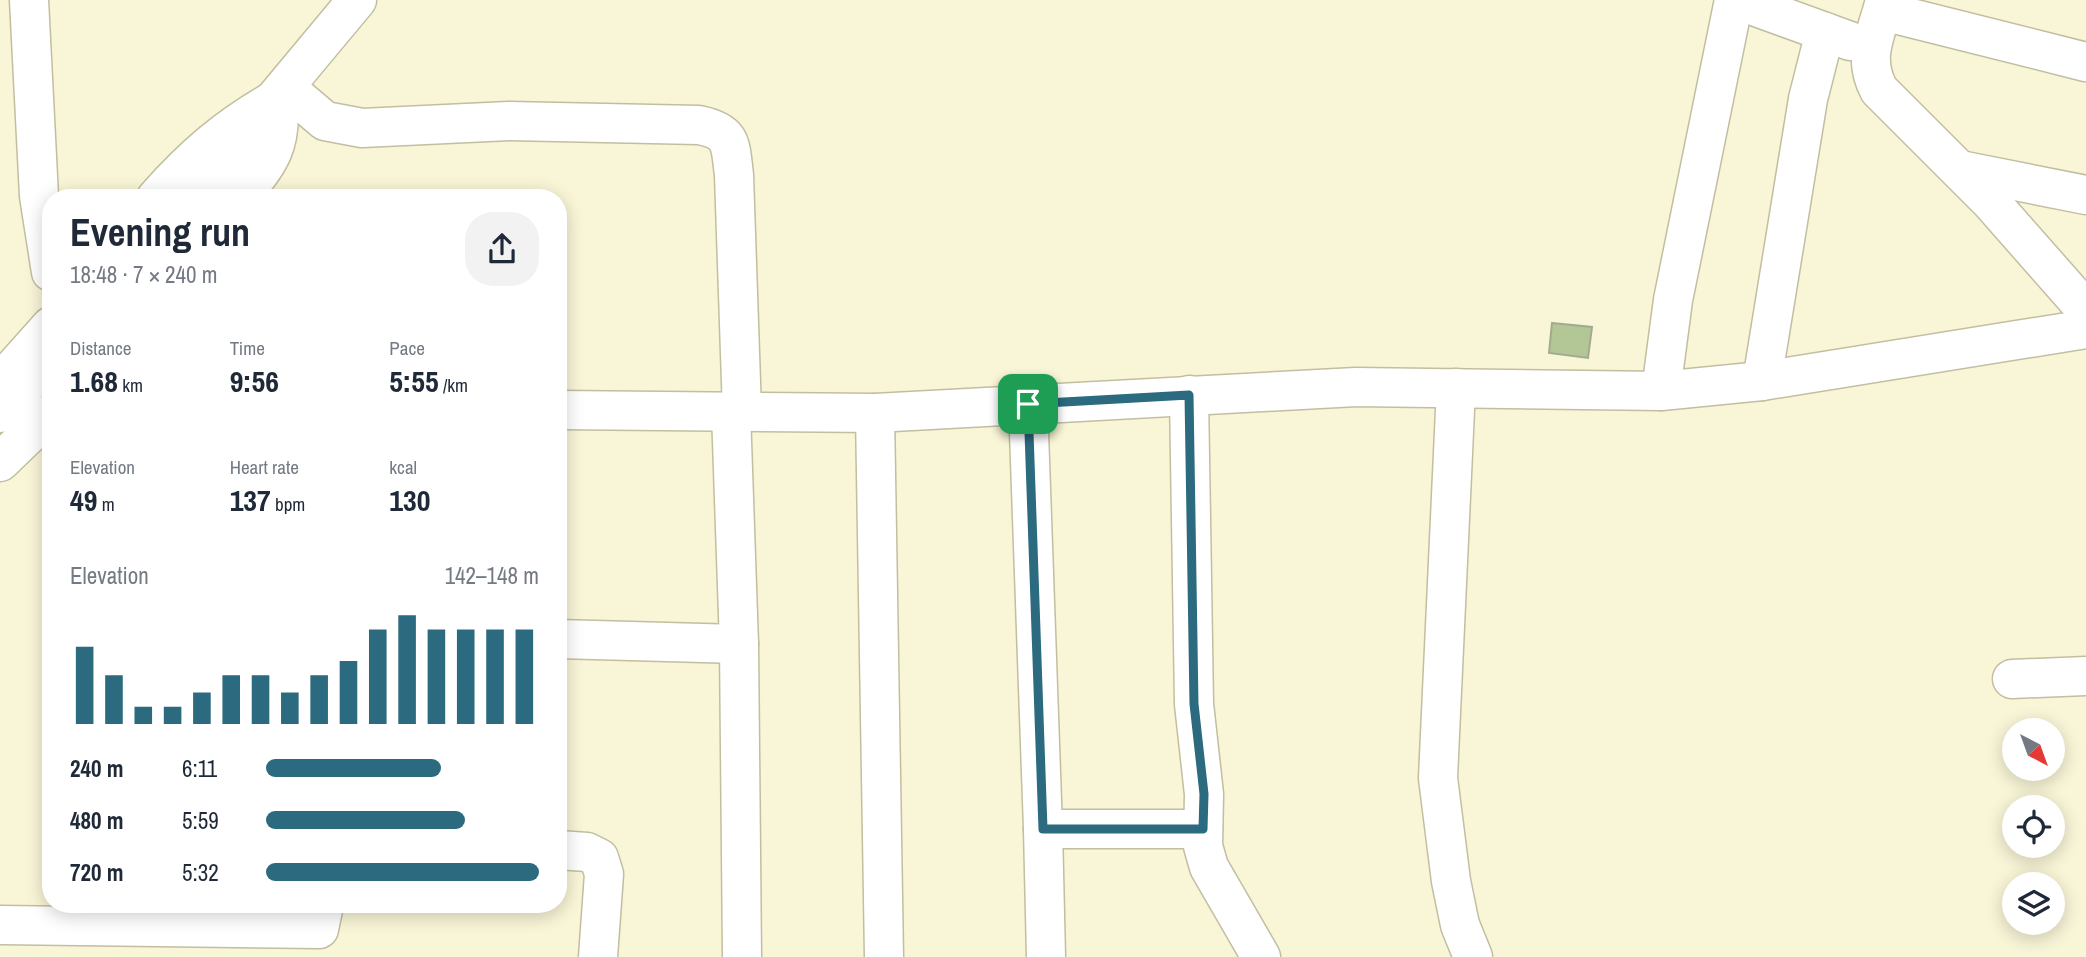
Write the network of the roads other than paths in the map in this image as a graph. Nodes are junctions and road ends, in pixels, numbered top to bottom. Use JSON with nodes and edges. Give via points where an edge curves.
{"nodes":[{"id":1,"x":29,"y":0,"type":"edge"},
{"id":2,"x":357,"y":0,"type":"edge"},
{"id":3,"x":1736,"y":0,"type":"edge"},
{"id":4,"x":1884,"y":5,"type":"edge"},
{"id":5,"x":1825,"y":32,"type":"junction"},
{"id":6,"x":1871,"y":48,"type":"junction"},
{"id":7,"x":2086,"y":62,"type":"edge"},
{"id":8,"x":273,"y":104,"type":"junction"},
{"id":9,"x":1960,"y":170,"type":"junction"},
{"id":10,"x":164,"y":189,"type":"edge"},
{"id":11,"x":200,"y":189,"type":"edge"},
{"id":12,"x":247,"y":189,"type":"edge"},
{"id":13,"x":2086,"y":195,"type":"edge"},
{"id":14,"x":42,"y":215,"type":"edge"},
{"id":15,"x":2086,"y":310,"type":"edge"},
{"id":16,"x":2086,"y":329,"type":"edge"},
{"id":17,"x":42,"y":336,"type":"edge"},
{"id":18,"x":42,"y":368,"type":"edge"},
{"id":19,"x":1762,"y":381,"type":"junction"},
{"id":20,"x":0,"y":383,"type":"edge"},
{"id":21,"x":1456,"y":388,"type":"junction"},
{"id":22,"x":1661,"y":391,"type":"junction"},
{"id":23,"x":1189,"y":395,"type":"junction"},
{"id":24,"x":1028,"y":404,"type":"junction"},
{"id":25,"x":567,"y":410,"type":"edge"},
{"id":26,"x":736,"y":412,"type":"junction"},
{"id":27,"x":0,"y":413,"type":"edge"},
{"id":28,"x":875,"y":414,"type":"junction"},
{"id":29,"x":42,"y":422,"type":"edge"},
{"id":30,"x":0,"y":462,"type":"edge"},
{"id":31,"x":567,"y":639,"type":"edge"},
{"id":32,"x":738,"y":644,"type":"junction"},
{"id":33,"x":2086,"y":676,"type":"edge"},
{"id":34,"x":2012,"y":679,"type":"dead end"},
{"id":35,"x":1043,"y":829,"type":"junction"},
{"id":36,"x":1203,"y":829,"type":"junction"},
{"id":37,"x":567,"y":851,"type":"edge"},
{"id":38,"x":322,"y":913,"type":"edge"},
{"id":39,"x":0,"y":925,"type":"edge"},
{"id":40,"x":598,"y":957,"type":"edge"},
{"id":41,"x":742,"y":957,"type":"edge"},
{"id":42,"x":884,"y":957,"type":"edge"},
{"id":43,"x":1046,"y":957,"type":"edge"},
{"id":44,"x":1261,"y":957,"type":"edge"},
{"id":45,"x":1473,"y":957,"type":"edge"}],
"edges":[{"from":1,"to":14,"type":"street"},
{"from":2,"to":8,"type":"street"},
{"from":3,"to":5,"type":"street"},
{"from":3,"to":22,"type":"street","via":[[1673,300]]},
{"from":4,"to":6,"type":"street"},
{"from":4,"to":7,"type":"street"},
{"from":5,"to":6,"type":"street"},
{"from":5,"to":19,"type":"street","via":[[1808,99]]},
{"from":6,"to":9,"type":"street","via":[[1869,67],[1879,90]]},
{"from":8,"to":10,"type":"street","via":[[219,134]]},
{"from":8,"to":11,"type":"street"},
{"from":8,"to":12,"type":"street","via":[[281,127],[276,144]]},
{"from":8,"to":26,"type":"street","via":[[362,128],[509,121],[717,129],[729,142],[734,175]]},
{"from":9,"to":13,"type":"street"},
{"from":9,"to":15,"type":"street"},
{"from":16,"to":19,"type":"street"},
{"from":17,"to":20,"type":"street"},
{"from":18,"to":27,"type":"street"},
{"from":19,"to":22,"type":"street"},
{"from":21,"to":22,"type":"street"},
{"from":21,"to":23,"type":"street","via":[[1356,387]]},
{"from":21,"to":45,"type":"street","via":[[1438,778],[1451,881],[1460,925]]},
{"from":23,"to":24,"type":"street"},
{"from":23,"to":36,"type":"street","via":[[1194,704],[1204,794]]},
{"from":24,"to":28,"type":"street"},
{"from":24,"to":35,"type":"street"},
{"from":25,"to":26,"type":"street"},
{"from":26,"to":28,"type":"street"},
{"from":26,"to":32,"type":"street"},
{"from":28,"to":42,"type":"street"},
{"from":29,"to":30,"type":"street"},
{"from":31,"to":32,"type":"street"},
{"from":32,"to":41,"type":"street"},
{"from":33,"to":34,"type":"street"},
{"from":35,"to":36,"type":"street"},
{"from":35,"to":43,"type":"street"},
{"from":36,"to":44,"type":"street","via":[[1209,867]]},
{"from":37,"to":40,"type":"street","via":[[598,858],[604,874]]},
{"from":38,"to":39,"type":"street","via":[[319,929]]}]}
